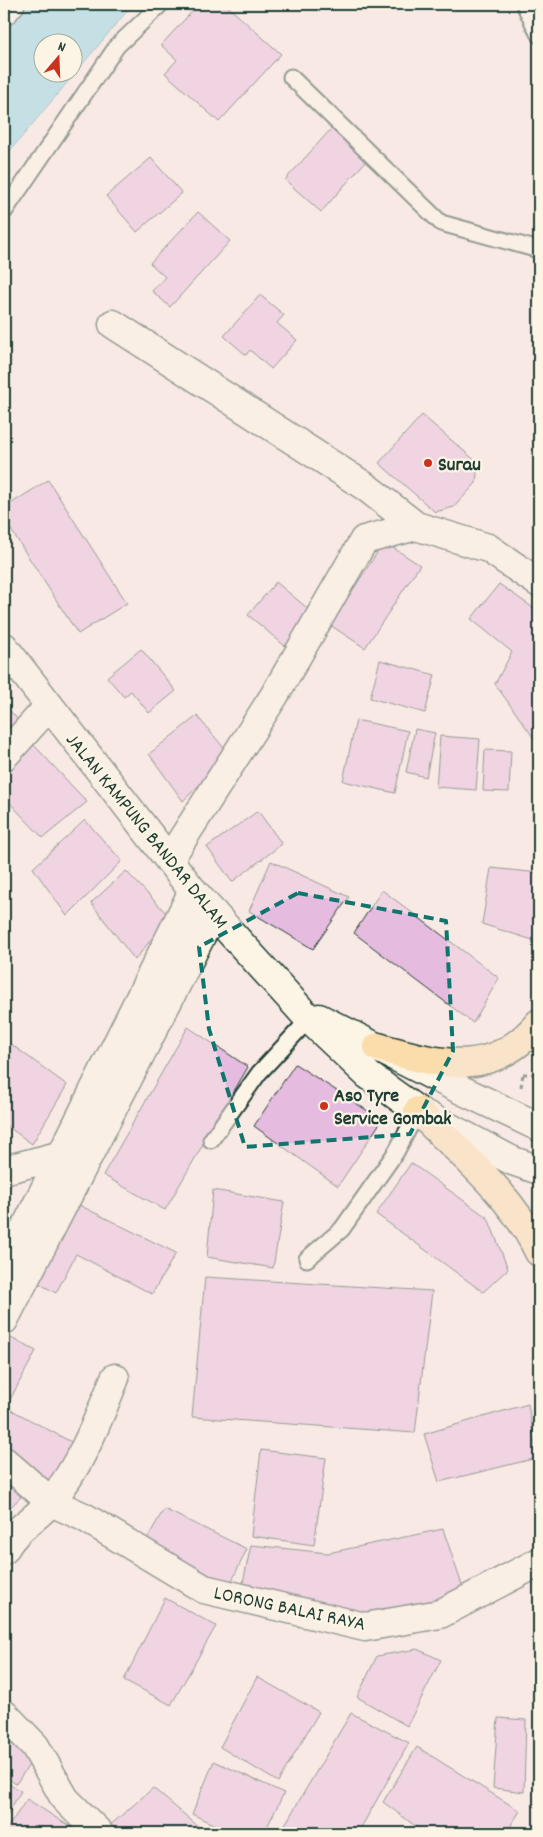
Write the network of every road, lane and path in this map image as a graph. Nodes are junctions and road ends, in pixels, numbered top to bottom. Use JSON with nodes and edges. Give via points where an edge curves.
{"nodes":[{"id":1,"x":10,"y":4,"type":"edge"},
{"id":2,"x":161,"y":4,"type":"edge"},
{"id":3,"x":524,"y":4,"type":"edge"},
{"id":4,"x":4,"y":11,"type":"edge"},
{"id":5,"x":539,"y":35,"type":"edge"},
{"id":6,"x":291,"y":77,"type":"dead end"},
{"id":7,"x":4,"y":212,"type":"edge"},
{"id":8,"x":539,"y":250,"type":"edge"},
{"id":9,"x":113,"y":324,"type":"dead end"},
{"id":10,"x":416,"y":526,"type":"junction"},
{"id":11,"x":539,"y":583,"type":"edge"},
{"id":12,"x":4,"y":647,"type":"edge"},
{"id":13,"x":49,"y":706,"type":"junction"},
{"id":14,"x":4,"y":756,"type":"edge"},
{"id":15,"x":169,"y":860,"type":"junction"},
{"id":16,"x":193,"y":891,"type":"junction"},
{"id":17,"x":213,"y":913,"type":"junction"},
{"id":18,"x":303,"y":1013,"type":"junction"},
{"id":19,"x":539,"y":1023,"type":"edge"},
{"id":20,"x":378,"y":1047,"type":"junction"},
{"id":21,"x":510,"y":1050,"type":"junction"},
{"id":22,"x":523,"y":1074,"type":"junction"},
{"id":23,"x":539,"y":1074,"type":"edge"},
{"id":24,"x":418,"y":1111,"type":"junction"},
{"id":25,"x":528,"y":1122,"type":"edge"},
{"id":26,"x":211,"y":1140,"type":"dead end"},
{"id":27,"x":73,"y":1159,"type":"junction"},
{"id":28,"x":4,"y":1170,"type":"edge"},
{"id":29,"x":539,"y":1170,"type":"edge"},
{"id":30,"x":539,"y":1252,"type":"edge"},
{"id":31,"x":307,"y":1260,"type":"dead end"},
{"id":32,"x":4,"y":1270,"type":"edge"},
{"id":33,"x":4,"y":1320,"type":"edge"},
{"id":34,"x":115,"y":1378,"type":"dead end"},
{"id":35,"x":4,"y":1461,"type":"edge"},
{"id":36,"x":51,"y":1502,"type":"junction"},
{"id":37,"x":4,"y":1550,"type":"edge"},
{"id":38,"x":539,"y":1562,"type":"edge"},
{"id":39,"x":4,"y":1714,"type":"edge"},
{"id":40,"x":99,"y":1833,"type":"edge"}],
"edges":[{"from":1,"to":4,"type":"street"},
{"from":2,"to":7,"type":"lane","via":[[117,46]]},
{"from":3,"to":5,"type":"lane"},
{"from":6,"to":8,"type":"lane","via":[[441,223]]},
{"from":9,"to":10,"type":"street","via":[[366,487]]},
{"from":10,"to":11,"type":"street","via":[[488,548]]},
{"from":10,"to":15,"type":"street","via":[[364,540],[274,696]]},
{"from":12,"to":13,"type":"street","name":"JALAN KAMPUNG BANDAR DALAM"},
{"from":13,"to":14,"type":"street"},
{"from":13,"to":15,"type":"street","name":"JALAN KAMPUNG BANDAR DALAM"},
{"from":15,"to":16,"type":"street","name":"JALAN KAMPUNG BANDAR DALAM"},
{"from":16,"to":17,"type":"street","name":"JALAN KAMPUNG BANDAR DALAM"},
{"from":16,"to":27,"type":"street"},
{"from":17,"to":18,"type":"street","name":"JALAN KAMPUNG BANDAR DALAM"},
{"from":17,"to":27,"type":"street"},
{"from":18,"to":20,"type":"street","name":"JALAN KAMPUNG BANDAR DALAM"},
{"from":18,"to":24,"type":"street","name":"JALAN KAMPUNG BANDAR DALAM","via":[[368,1075]]},
{"from":18,"to":26,"type":"lane"},
{"from":19,"to":21,"type":"main road"},
{"from":20,"to":21,"type":"main road","via":[[431,1061],[463,1064]]},
{"from":20,"to":25,"type":"street","name":"JALAN KAMPUNG BANDAR DALAM"},
{"from":21,"to":22,"type":"path"},
{"from":22,"to":23,"type":"path"},
{"from":22,"to":25,"type":"path"},
{"from":24,"to":29,"type":"street","name":"JALAN KAMPUNG BANDAR DALAM"},
{"from":24,"to":30,"type":"main road","via":[[500,1193],[531,1234]]},
{"from":24,"to":31,"type":"lane","via":[[396,1152],[342,1229]]},
{"from":27,"to":28,"type":"street"},
{"from":27,"to":32,"type":"street"},
{"from":27,"to":33,"type":"street"},
{"from":34,"to":36,"type":"street","via":[[79,1459]]},
{"from":35,"to":36,"type":"street","name":"LORONG BALAI RAYA"},
{"from":36,"to":37,"type":"street","via":[[13,1534]]},
{"from":36,"to":38,"type":"street","name":"LORONG BALAI RAYA","via":[[84,1517],[204,1589],[365,1627],[440,1614]]},
{"from":39,"to":40,"type":"street","via":[[35,1746],[65,1799]]}]}
